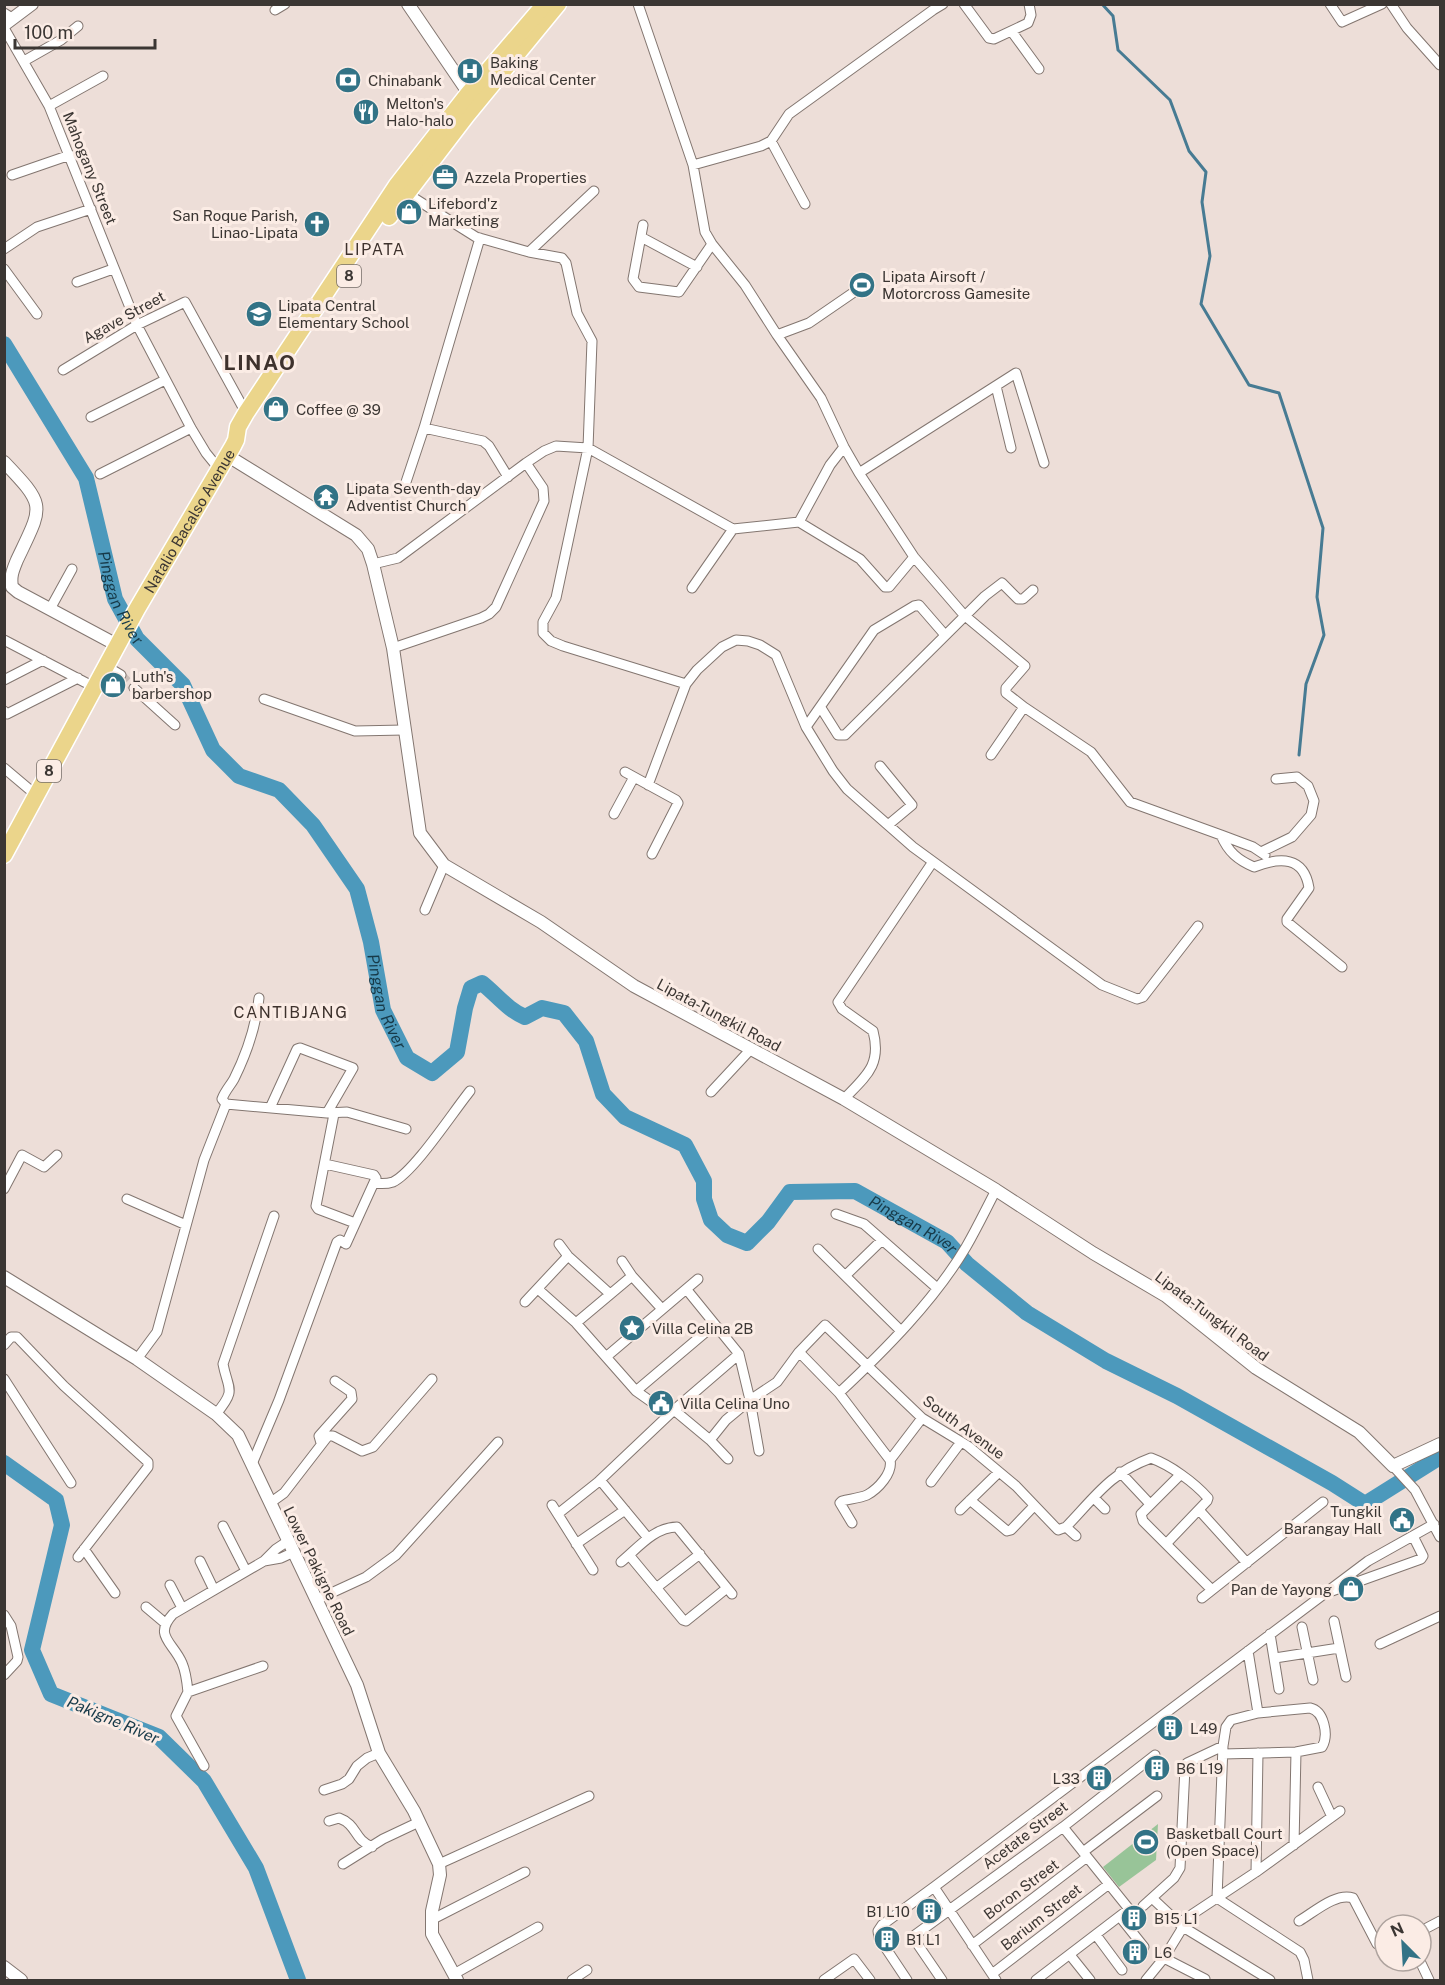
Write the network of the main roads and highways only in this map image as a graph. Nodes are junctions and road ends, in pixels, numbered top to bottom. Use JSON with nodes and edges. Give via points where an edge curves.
{"nodes":[{"id":1,"x":545,"y":4,"type":"edge"},
{"id":2,"x":558,"y":4,"type":"edge"},
{"id":3,"x":472,"y":99,"type":"junction"},
{"id":4,"x":236,"y":440,"type":"junction"},
{"id":5,"x":4,"y":855,"type":"edge"}],
"edges":[{"from":1,"to":3,"type":"highway","name":"Natalio Bacalso Avenue","number":"8"},
{"from":2,"to":3,"type":"highway","name":"Natalio Bacalso Avenue","number":"8"},
{"from":3,"to":4,"type":"highway","name":"Natalio Bacalso Avenue","number":"8","via":[[246,433]]},
{"from":3,"to":4,"type":"highway","name":"Natalio Bacalso Avenue","number":"8","via":[[397,185],[246,413]]},
{"from":4,"to":5,"type":"highway","name":"Natalio Bacalso Avenue","number":"8","via":[[137,609]]}]}
